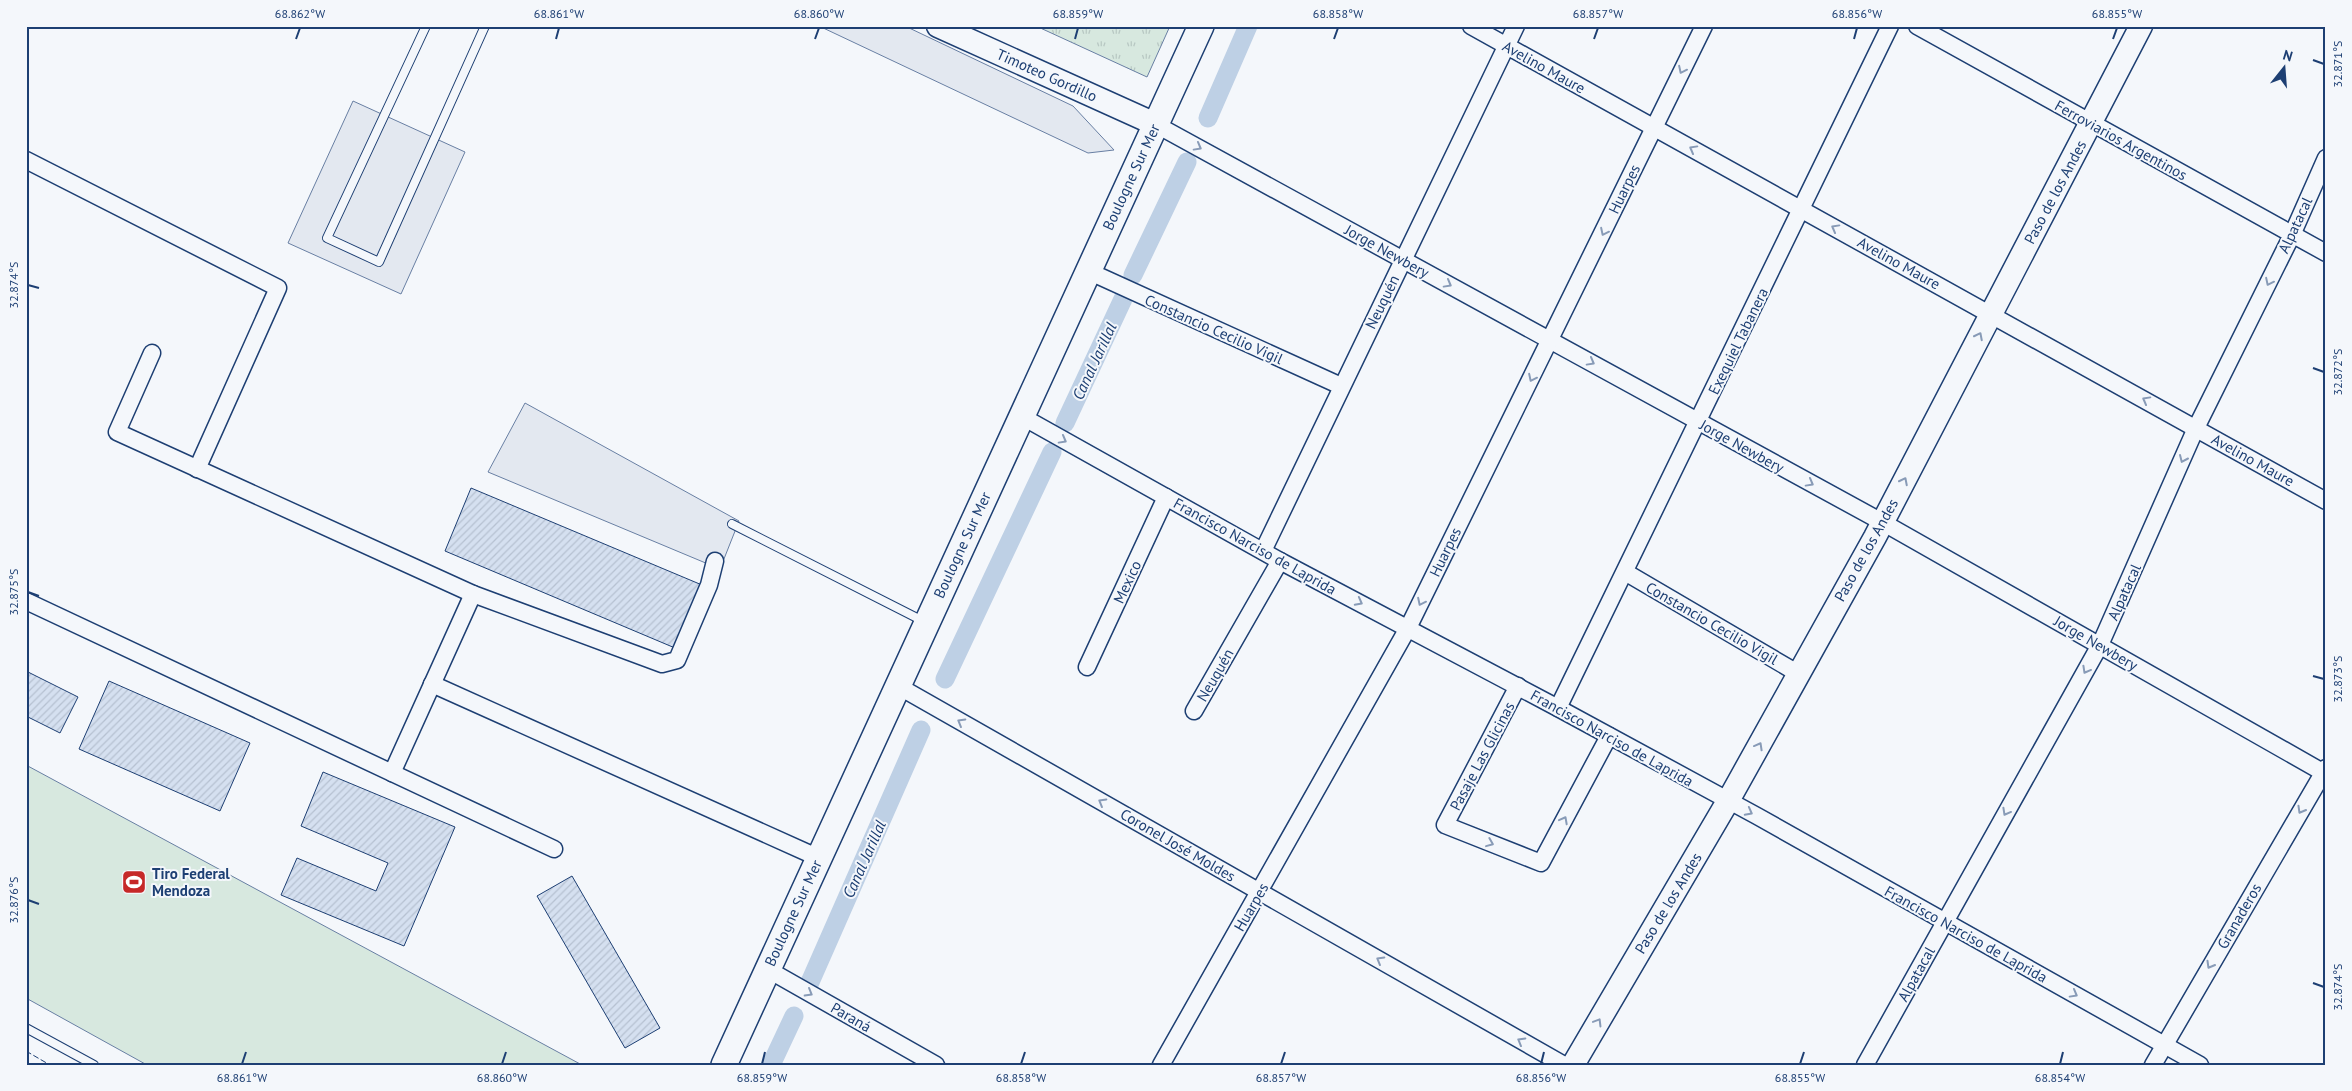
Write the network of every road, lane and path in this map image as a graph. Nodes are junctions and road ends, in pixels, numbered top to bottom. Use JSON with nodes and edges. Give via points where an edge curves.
{"nodes":[{"id":1,"x":426,"y":26,"type":"edge"},
{"id":2,"x":485,"y":26,"type":"edge"},
{"id":3,"x":938,"y":26,"type":"edge"},
{"id":4,"x":1201,"y":26,"type":"edge"},
{"id":5,"x":1471,"y":26,"type":"edge"},
{"id":6,"x":1516,"y":26,"type":"edge"},
{"id":7,"x":1704,"y":26,"type":"edge"},
{"id":8,"x":1890,"y":26,"type":"edge"},
{"id":9,"x":1917,"y":26,"type":"edge"},
{"id":10,"x":2142,"y":26,"type":"edge"},
{"id":11,"x":1506,"y":46,"type":"junction"},
{"id":12,"x":2091,"y":123,"type":"junction"},
{"id":13,"x":1155,"y":124,"type":"junction"},
{"id":14,"x":1654,"y":127,"type":"junction"},
{"id":15,"x":2326,"y":158,"type":"edge"},
{"id":16,"x":26,"y":160,"type":"edge"},
{"id":17,"x":1802,"y":210,"type":"junction"},
{"id":18,"x":2292,"y":235,"type":"junction"},
{"id":19,"x":2326,"y":254,"type":"edge"},
{"id":20,"x":1403,"y":259,"type":"junction"},
{"id":21,"x":1088,"y":271,"type":"junction"},
{"id":22,"x":1990,"y":314,"type":"junction"},
{"id":23,"x":1550,"y":340,"type":"junction"},
{"id":24,"x":152,"y":353,"type":"dead end"},
{"id":25,"x":1341,"y":386,"type":"junction"},
{"id":26,"x":1021,"y":416,"type":"junction"},
{"id":27,"x":1699,"y":422,"type":"junction"},
{"id":28,"x":2196,"y":428,"type":"junction"},
{"id":29,"x":197,"y":469,"type":"junction"},
{"id":30,"x":1166,"y":497,"type":"junction"},
{"id":31,"x":2326,"y":501,"type":"edge"},
{"id":32,"x":1882,"y":522,"type":"junction"},
{"id":33,"x":732,"y":524,"type":"dead end"},
{"id":34,"x":1263,"y":551,"type":"junction"},
{"id":35,"x":715,"y":561,"type":"dead end"},
{"id":36,"x":1280,"y":561,"type":"junction"},
{"id":37,"x":1625,"y":572,"type":"junction"},
{"id":38,"x":473,"y":594,"type":"junction"},
{"id":39,"x":26,"y":601,"type":"edge"},
{"id":40,"x":927,"y":622,"type":"junction"},
{"id":41,"x":1408,"y":628,"type":"junction"},
{"id":42,"x":2100,"y":645,"type":"junction"},
{"id":43,"x":1087,"y":667,"type":"dead end"},
{"id":44,"x":1798,"y":674,"type":"junction"},
{"id":45,"x":432,"y":684,"type":"junction"},
{"id":46,"x":898,"y":686,"type":"junction"},
{"id":47,"x":1518,"y":686,"type":"junction"},
{"id":48,"x":1558,"y":708,"type":"junction"},
{"id":49,"x":1194,"y":711,"type":"dead end"},
{"id":50,"x":1608,"y":736,"type":"junction"},
{"id":51,"x":2325,"y":771,"type":"edge"},
{"id":52,"x":392,"y":773,"type":"junction"},
{"id":53,"x":1728,"y":801,"type":"junction"},
{"id":54,"x":554,"y":849,"type":"dead end"},
{"id":55,"x":819,"y":858,"type":"junction"},
{"id":56,"x":1260,"y":892,"type":"junction"},
{"id":57,"x":1944,"y":922,"type":"junction"},
{"id":58,"x":767,"y":969,"type":"junction"},
{"id":59,"x":26,"y":1028,"type":"edge"},
{"id":60,"x":2164,"y":1044,"type":"junction"},
{"id":61,"x":94,"y":1065,"type":"edge"},
{"id":62,"x":724,"y":1065,"type":"edge"},
{"id":63,"x":936,"y":1065,"type":"edge"},
{"id":64,"x":1161,"y":1065,"type":"edge"},
{"id":65,"x":1564,"y":1065,"type":"edge"},
{"id":66,"x":1574,"y":1065,"type":"edge"},
{"id":67,"x":1865,"y":1065,"type":"edge"},
{"id":68,"x":2153,"y":1065,"type":"edge"},
{"id":69,"x":2200,"y":1065,"type":"edge"}],
"edges":[{"from":1,"to":2,"type":"lane","via":[[327,238],[379,262]]},
{"from":3,"to":13,"type":"street","name":"Timoteo Gordillo"},
{"from":4,"to":13,"type":"main road","name":"Boulogne Sur Mer"},
{"from":5,"to":11,"type":"street","name":"Avelino Maure"},
{"from":6,"to":11,"type":"street","name":"Neuquén"},
{"from":7,"to":14,"type":"street","name":"Huarpes","one_way":true},
{"from":8,"to":17,"type":"street","name":"Exequiel Tabanera"},
{"from":9,"to":12,"type":"street","name":"Ferroviarios Argentinos"},
{"from":10,"to":12,"type":"street","name":"Paso de los Andes"},
{"from":11,"to":14,"type":"street","name":"Avelino Maure"},
{"from":11,"to":20,"type":"street","name":"Neuquén"},
{"from":12,"to":18,"type":"street","name":"Ferroviarios Argentinos"},
{"from":12,"to":22,"type":"street","name":"Paso de los Andes"},
{"from":13,"to":20,"type":"street","name":"Jorge Newbery","one_way":true},
{"from":13,"to":21,"type":"main road","name":"Boulogne Sur Mer"},
{"from":17,"to":14,"type":"street","name":"Avelino Maure","one_way":true},
{"from":14,"to":23,"type":"street","name":"Huarpes","one_way":true},
{"from":15,"to":18,"type":"street","name":"Alpatacal"},
{"from":16,"to":29,"type":"street","via":[[278,288]]},
{"from":22,"to":17,"type":"street","name":"Avelino Maure","one_way":true},
{"from":17,"to":27,"type":"street","name":"Exequiel Tabanera"},
{"from":18,"to":19,"type":"street","name":"Ferroviarios Argentinos"},
{"from":18,"to":28,"type":"street","name":"Alpatacal","one_way":true},
{"from":20,"to":23,"type":"street","name":"Jorge Newbery","one_way":true},
{"from":20,"to":25,"type":"street","name":"Neuquén"},
{"from":21,"to":25,"type":"street","name":"Constancio Cecilio Vigil"},
{"from":21,"to":26,"type":"main road","name":"Boulogne Sur Mer"},
{"from":28,"to":22,"type":"street","name":"Avelino Maure","one_way":true},
{"from":32,"to":22,"type":"street","name":"Paso de los Andes","one_way":true},
{"from":23,"to":27,"type":"street","name":"Jorge Newbery","one_way":true},
{"from":23,"to":41,"type":"street","name":"Huarpes","one_way":true},
{"from":24,"to":29,"type":"street","via":[[117,432]]},
{"from":25,"to":34,"type":"street","name":"Neuquén"},
{"from":26,"to":30,"type":"street","name":"Francisco Narciso de Laprida","one_way":true},
{"from":26,"to":40,"type":"main road","name":"Boulogne Sur Mer"},
{"from":27,"to":32,"type":"street","name":"Jorge Newbery","one_way":true},
{"from":27,"to":37,"type":"street","name":"Exequiel Tabanera"},
{"from":28,"to":31,"type":"street","name":"Avelino Maure"},
{"from":28,"to":42,"type":"street","name":"Alpatacal","one_way":true},
{"from":29,"to":38,"type":"street"},
{"from":30,"to":34,"type":"street","name":"Francisco Narciso de Laprida"},
{"from":30,"to":43,"type":"street","name":"Mexico"},
{"from":32,"to":42,"type":"street","name":"Jorge Newbery"},
{"from":32,"to":44,"type":"street","name":"Paso de los Andes"},
{"from":33,"to":40,"type":"lane"},
{"from":34,"to":36,"type":"street","name":"Francisco Narciso de Laprida"},
{"from":35,"to":38,"type":"street","via":[[709,585],[677,660],[662,664]]},
{"from":36,"to":41,"type":"street","name":"Francisco Narciso de Laprida","one_way":true},
{"from":36,"to":49,"type":"street","name":"Neuquén"},
{"from":37,"to":44,"type":"street","name":"Constancio Cecilio Vigil"},
{"from":37,"to":48,"type":"street","name":"Exequiel Tabanera"},
{"from":38,"to":45,"type":"street"},
{"from":39,"to":52,"type":"street"},
{"from":40,"to":46,"type":"main road","name":"Boulogne Sur Mer"},
{"from":41,"to":47,"type":"street","name":"Francisco Narciso de Laprida"},
{"from":41,"to":56,"type":"street","name":"Huarpes"},
{"from":42,"to":51,"type":"street","name":"Jorge Newbery"},
{"from":42,"to":57,"type":"street","name":"Alpatacal","one_way":true},
{"from":53,"to":44,"type":"street","name":"Paso de los Andes","one_way":true},
{"from":45,"to":52,"type":"street"},
{"from":45,"to":55,"type":"street"},
{"from":46,"to":55,"type":"main road","name":"Boulogne Sur Mer"},
{"from":56,"to":46,"type":"street","name":"Coronel José Moldes","one_way":true},
{"from":47,"to":48,"type":"street","name":"Francisco Narciso de Laprida"},
{"from":47,"to":50,"type":"street","name":"Pasaje Las Glicinas","one_way":true,"via":[[1445,825],[1542,863]]},
{"from":48,"to":50,"type":"street","name":"Francisco Narciso de Laprida"},
{"from":50,"to":53,"type":"street","name":"Francisco Narciso de Laprida"},
{"from":51,"to":60,"type":"street","name":"Granaderos","one_way":true},
{"from":52,"to":54,"type":"street"},
{"from":53,"to":57,"type":"street","name":"Francisco Narciso de Laprida","one_way":true},
{"from":66,"to":53,"type":"street","name":"Paso de los Andes","one_way":true},
{"from":55,"to":58,"type":"main road","name":"Boulogne Sur Mer"},
{"from":56,"to":64,"type":"street","name":"Huarpes"},
{"from":65,"to":56,"type":"street","name":"Coronel José Moldes","one_way":true},
{"from":57,"to":60,"type":"street","name":"Francisco Narciso de Laprida","one_way":true},
{"from":57,"to":67,"type":"street","name":"Alpatacal"},
{"from":58,"to":62,"type":"main road","name":"Boulogne Sur Mer"},
{"from":58,"to":63,"type":"street","name":"Paraná","one_way":true},
{"from":59,"to":61,"type":"lane"},
{"from":60,"to":68,"type":"street","name":"Granaderos"},
{"from":60,"to":69,"type":"street","name":"Francisco Narciso de Laprida"}]}
